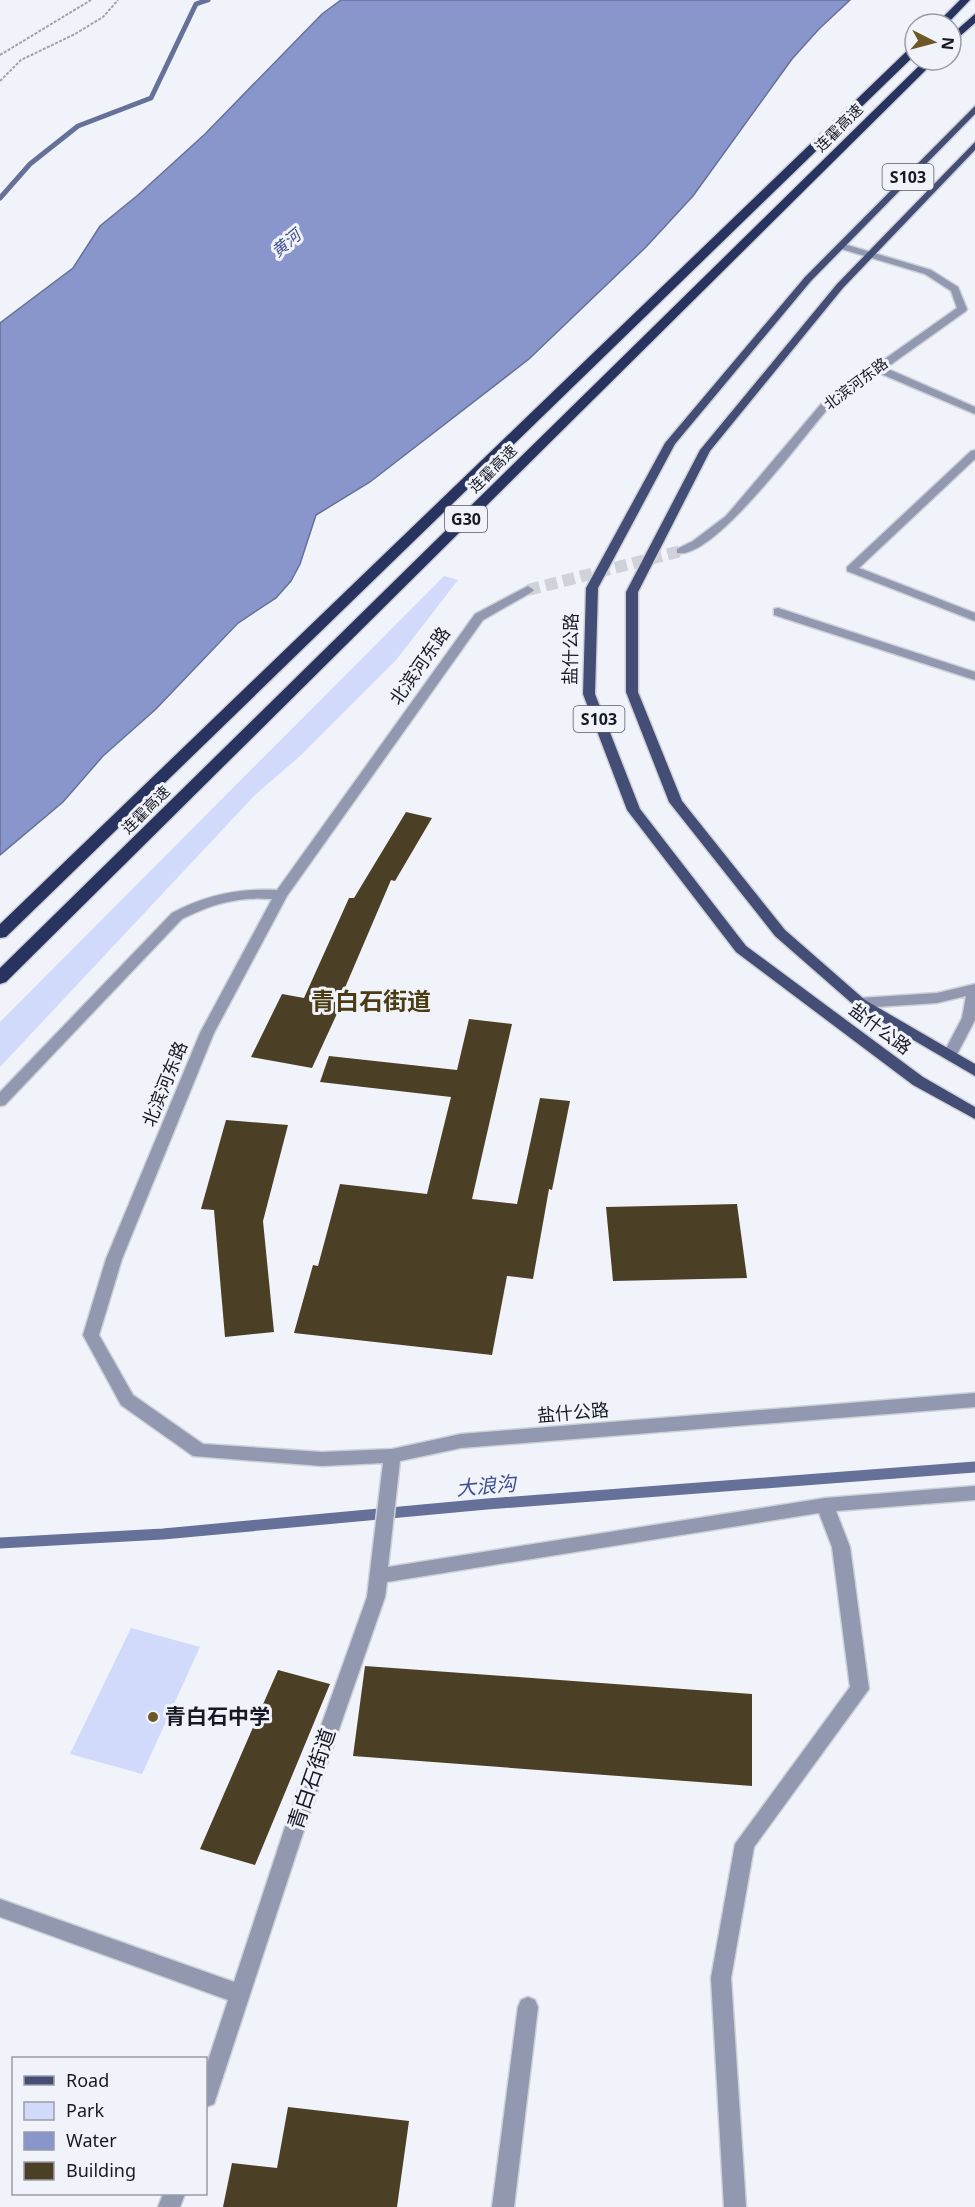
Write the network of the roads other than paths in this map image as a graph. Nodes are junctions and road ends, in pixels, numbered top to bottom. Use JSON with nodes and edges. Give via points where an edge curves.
{"nodes":[{"id":1,"x":965,"y":0,"type":"edge"},
{"id":2,"x":952,"y":12,"type":"edge"},
{"id":3,"x":975,"y":17,"type":"edge"},
{"id":4,"x":963,"y":29,"type":"edge"},
{"id":5,"x":903,"y":61,"type":"edge"},
{"id":6,"x":919,"y":72,"type":"edge"},
{"id":7,"x":975,"y":109,"type":"edge"},
{"id":8,"x":975,"y":145,"type":"edge"},
{"id":9,"x":841,"y":246,"type":"junction"},
{"id":10,"x":870,"y":254,"type":"junction"},
{"id":11,"x":877,"y":368,"type":"junction"},
{"id":12,"x":975,"y":411,"type":"edge"},
{"id":13,"x":975,"y":453,"type":"edge"},
{"id":14,"x":681,"y":551,"type":"tunnel mouth"},
{"id":15,"x":528,"y":590,"type":"tunnel mouth"},
{"id":16,"x":778,"y":612,"type":"dead end"},
{"id":17,"x":975,"y":617,"type":"edge"},
{"id":18,"x":975,"y":676,"type":"edge"},
{"id":19,"x":281,"y":895,"type":"junction"},
{"id":20,"x":0,"y":933,"type":"edge"},
{"id":21,"x":0,"y":978,"type":"edge"},
{"id":22,"x":975,"y":989,"type":"edge"},
{"id":23,"x":860,"y":1003,"type":"junction"},
{"id":24,"x":949,"y":1056,"type":"junction"},
{"id":25,"x":975,"y":1071,"type":"edge"},
{"id":26,"x":0,"y":1101,"type":"edge"},
{"id":27,"x":975,"y":1114,"type":"edge"},
{"id":28,"x":975,"y":1400,"type":"edge"},
{"id":29,"x":392,"y":1456,"type":"junction"},
{"id":30,"x":975,"y":1493,"type":"edge"},
{"id":31,"x":825,"y":1505,"type":"junction"},
{"id":32,"x":378,"y":1576,"type":"junction"},
{"id":33,"x":0,"y":1908,"type":"edge"},
{"id":34,"x":239,"y":1994,"type":"junction"},
{"id":35,"x":528,"y":2007,"type":"dead end"},
{"id":36,"x":207,"y":2094,"type":"edge"},
{"id":37,"x":503,"y":2207,"type":"edge"},
{"id":38,"x":735,"y":2207,"type":"edge"}],
"edges":[{"from":1,"to":2,"type":"highway"},
{"from":3,"to":4,"type":"highway"},
{"from":5,"to":20,"type":"highway","name":"连霍高速","number":"G30"},
{"from":6,"to":21,"type":"highway","name":"连霍高速","number":"G30"},
{"from":7,"to":9,"type":"main road","number":"S103"},
{"from":8,"to":10,"type":"main road","number":"S103"},
{"from":9,"to":10,"type":"street","name":"北滨河东路"},
{"from":9,"to":27,"type":"main road","name":"盐什公路","number":"S103","via":[[808,279],[664,453],[592,588],[589,694],[634,810],[741,949],[918,1082]]},
{"from":10,"to":11,"type":"street","name":"北滨河东路","via":[[928,272],[955,289],[962,309]]},
{"from":10,"to":23,"type":"main road","name":"盐什公路","number":"S103","via":[[705,450],[632,592],[632,692],[676,802],[780,933]]},
{"from":11,"to":12,"type":"street"},
{"from":11,"to":14,"type":"street","name":"北滨河东路","via":[[825,406],[730,518]]},
{"from":13,"to":17,"type":"street","via":[[851,569]]},
{"from":15,"to":19,"type":"street","name":"北滨河东路","via":[[479,617]]},
{"from":16,"to":18,"type":"street"},
{"from":19,"to":26,"type":"street","via":[[225,895],[199,903],[177,916]]},
{"from":19,"to":29,"type":"street","name":"北滨河东路","via":[[207,1033],[114,1259],[91,1335],[127,1400],[199,1451],[322,1459]]},
{"from":22,"to":23,"type":"street","via":[[937,998]]},
{"from":22,"to":24,"type":"street","via":[[969,1018]]},
{"from":23,"to":24,"type":"main road","name":"盐什公路","number":"S103"},
{"from":24,"to":25,"type":"main road","name":"盐什公路","number":"S103"},
{"from":28,"to":29,"type":"street","name":"盐什公路","via":[[461,1441]]},
{"from":29,"to":32,"type":"street","name":"青白石街道"},
{"from":30,"to":31,"type":"street"},
{"from":31,"to":32,"type":"street"},
{"from":31,"to":38,"type":"street","via":[[841,1547],[860,1689],[745,1844],[721,1978]]},
{"from":32,"to":34,"type":"street","name":"青白石街道","via":[[376,1598]]},
{"from":33,"to":34,"type":"street"},
{"from":34,"to":36,"type":"street","name":"青白石街道"},
{"from":35,"to":37,"type":"street"}]}
